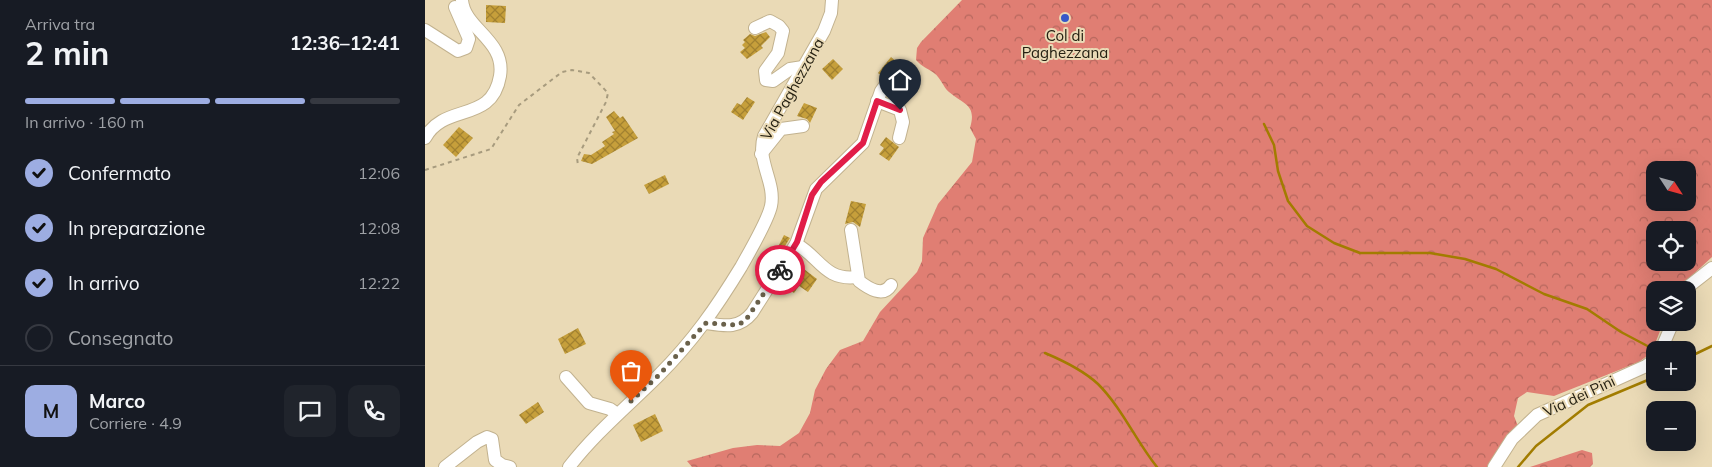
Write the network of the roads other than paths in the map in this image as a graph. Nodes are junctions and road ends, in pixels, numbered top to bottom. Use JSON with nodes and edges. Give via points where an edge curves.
{"nodes":[{"id":1,"x":455,"y":0,"type":"edge"},
{"id":2,"x":462,"y":0,"type":"edge"},
{"id":3,"x":832,"y":0,"type":"edge"},
{"id":4,"x":755,"y":28,"type":"dead end"},
{"id":5,"x":425,"y":30,"type":"edge"},
{"id":6,"x":803,"y":67,"type":"junction"},
{"id":7,"x":891,"y":77,"type":"dead end"},
{"id":8,"x":877,"y":101,"type":"junction"},
{"id":9,"x":803,"y":126,"type":"dead end"},
{"id":10,"x":425,"y":138,"type":"edge"},
{"id":11,"x":899,"y":138,"type":"dead end"},
{"id":12,"x":761,"y":154,"type":"junction"},
{"id":13,"x":851,"y":230,"type":"dead end"},
{"id":14,"x":796,"y":244,"type":"junction"},
{"id":15,"x":1712,"y":268,"type":"edge"},
{"id":16,"x":857,"y":277,"type":"junction"},
{"id":17,"x":1695,"y":281,"type":"edge"},
{"id":18,"x":891,"y":285,"type":"dead end"},
{"id":19,"x":706,"y":323,"type":"junction"},
{"id":20,"x":1646,"y":366,"type":"edge"},
{"id":21,"x":566,"y":377,"type":"dead end"},
{"id":22,"x":617,"y":414,"type":"junction"},
{"id":23,"x":445,"y":467,"type":"edge"},
{"id":24,"x":510,"y":467,"type":"edge"},
{"id":25,"x":569,"y":467,"type":"edge"},
{"id":26,"x":1494,"y":467,"type":"edge"}],
"edges":[{"from":1,"to":5,"type":"street","via":[[455,8],[469,39],[466,48],[458,51]]},
{"from":2,"to":10,"type":"street","via":[[468,16],[496,51],[500,75],[491,100],[450,116],[438,123]]},
{"from":3,"to":6,"type":"street","name":"Via Paghezzana","via":[[824,31]]},
{"from":4,"to":6,"type":"street","via":[[770,21],[783,31],[778,54],[765,71],[766,80],[773,81],[790,70]]},
{"from":6,"to":12,"type":"street","name":"Via Paghezzana","via":[[764,136]]},
{"from":7,"to":8,"type":"street"},
{"from":8,"to":11,"type":"street","via":[[900,110],[903,126]]},
{"from":8,"to":14,"type":"street","via":[[863,143],[821,182],[812,195]]},
{"from":9,"to":12,"type":"street","via":[[781,129]]},
{"from":12,"to":19,"type":"street","name":"Via Paghezzana","via":[[771,206],[751,250]]},
{"from":13,"to":16,"type":"street"},
{"from":14,"to":16,"type":"street","via":[[804,248],[823,269],[847,278]]},
{"from":14,"to":19,"type":"street","via":[[745,321],[737,325]]},
{"from":15,"to":17,"type":"street"},
{"from":16,"to":18,"type":"street","via":[[873,290],[884,291]]},
{"from":19,"to":22,"type":"street","name":"Via Paghezzana","via":[[659,375]]},
{"from":20,"to":26,"type":"street","name":"Via dei Pini","via":[[1537,415],[1512,439]]},
{"from":21,"to":22,"type":"street","via":[[589,403]]},
{"from":22,"to":25,"type":"street","name":"Via Paghezzana"},
{"from":23,"to":24,"type":"street","via":[[487,437],[493,439],[495,460]]}]}
